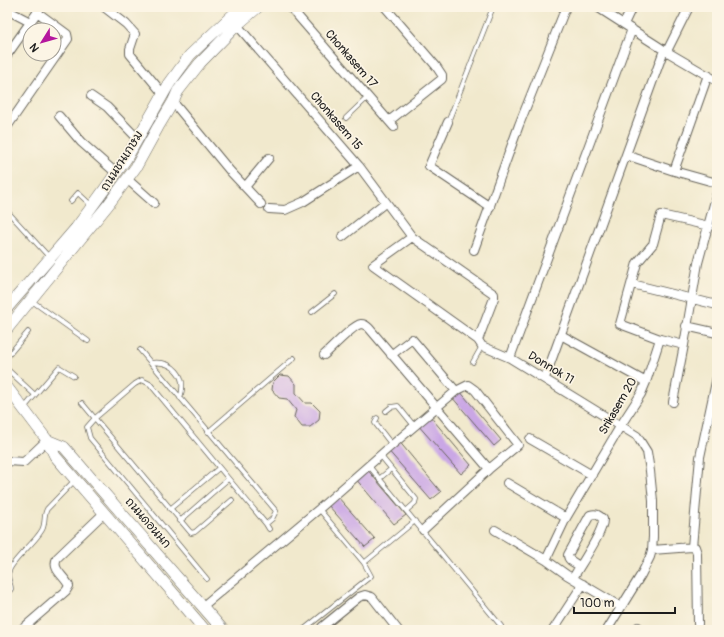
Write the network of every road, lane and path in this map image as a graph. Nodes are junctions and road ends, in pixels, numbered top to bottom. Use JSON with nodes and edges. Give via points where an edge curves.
{"nodes":[{"id":1,"x":104,"y":7,"type":"edge"},
{"id":2,"x":241,"y":7,"type":"edge"},
{"id":3,"x":258,"y":7,"type":"edge"},
{"id":4,"x":290,"y":7,"type":"edge"},
{"id":5,"x":386,"y":7,"type":"edge"},
{"id":6,"x":493,"y":7,"type":"edge"},
{"id":7,"x":566,"y":7,"type":"edge"},
{"id":8,"x":597,"y":7,"type":"edge"},
{"id":9,"x":632,"y":7,"type":"edge"},
{"id":10,"x":690,"y":7,"type":"edge"},
{"id":11,"x":39,"y":9,"type":"edge"},
{"id":12,"x":7,"y":10,"type":"edge"},
{"id":13,"x":30,"y":22,"type":"joint"},
{"id":14,"x":624,"y":24,"type":"junction"},
{"id":15,"x":236,"y":25,"type":"junction"},
{"id":16,"x":632,"y":29,"type":"junction"},
{"id":17,"x":22,"y":33,"type":"edge"},
{"id":18,"x":666,"y":50,"type":"junction"},
{"id":19,"x":7,"y":53,"type":"edge"},
{"id":20,"x":708,"y":75,"type":"junction"},
{"id":21,"x":717,"y":81,"type":"edge"},
{"id":22,"x":164,"y":95,"type":"junction"},
{"id":23,"x":91,"y":96,"type":"dead end"},
{"id":24,"x":368,"y":97,"type":"junction"},
{"id":25,"x":173,"y":102,"type":"junction"},
{"id":26,"x":59,"y":116,"type":"dead end"},
{"id":27,"x":346,"y":118,"type":"dead end"},
{"id":28,"x":448,"y":122,"type":"joint"},
{"id":29,"x":7,"y":127,"type":"edge"},
{"id":30,"x":138,"y":139,"type":"junction"},
{"id":31,"x":626,"y":155,"type":"junction"},
{"id":32,"x":269,"y":158,"type":"dead end"},
{"id":33,"x":359,"y":166,"type":"junction"},
{"id":34,"x":674,"y":172,"type":"junction"},
{"id":35,"x":116,"y":173,"type":"junction"},
{"id":36,"x":127,"y":179,"type":"junction"},
{"id":37,"x":717,"y":183,"type":"edge"},
{"id":38,"x":245,"y":187,"type":"junction"},
{"id":39,"x":717,"y":193,"type":"edge"},
{"id":40,"x":71,"y":201,"type":"dead end"},
{"id":41,"x":386,"y":202,"type":"junction"},
{"id":42,"x":154,"y":204,"type":"dead end"},
{"id":43,"x":92,"y":206,"type":"junction"},
{"id":44,"x":490,"y":207,"type":"junction"},
{"id":45,"x":7,"y":211,"type":"edge"},
{"id":46,"x":709,"y":226,"type":"junction"},
{"id":47,"x":412,"y":237,"type":"junction"},
{"id":48,"x":342,"y":238,"type":"dead end"},
{"id":49,"x":474,"y":250,"type":"dead end"},
{"id":50,"x":50,"y":258,"type":"junction"},
{"id":51,"x":632,"y":284,"type":"junction"},
{"id":52,"x":336,"y":294,"type":"dead end"},
{"id":53,"x":692,"y":298,"type":"junction"},
{"id":54,"x":31,"y":300,"type":"junction"},
{"id":55,"x":717,"y":305,"type":"edge"},
{"id":56,"x":7,"y":308,"type":"edge"},
{"id":57,"x":312,"y":312,"type":"dead end"},
{"id":58,"x":686,"y":326,"type":"junction"},
{"id":59,"x":7,"y":329,"type":"edge"},
{"id":60,"x":28,"y":332,"type":"dead end"},
{"id":61,"x":717,"y":333,"type":"edge"},
{"id":62,"x":560,"y":334,"type":"junction"},
{"id":63,"x":660,"y":340,"type":"junction"},
{"id":64,"x":88,"y":341,"type":"dead end"},
{"id":65,"x":480,"y":343,"type":"junction"},
{"id":66,"x":684,"y":345,"type":"junction"},
{"id":67,"x":140,"y":350,"type":"dead end"},
{"id":68,"x":324,"y":355,"type":"dead end"},
{"id":69,"x":391,"y":355,"type":"junction"},
{"id":70,"x":7,"y":357,"type":"edge"},
{"id":71,"x":294,"y":358,"type":"dead end"},
{"id":72,"x":510,"y":358,"type":"junction"},
{"id":73,"x":473,"y":362,"type":"dead end"},
{"id":74,"x":150,"y":363,"type":"junction"},
{"id":75,"x":7,"y":369,"type":"edge"},
{"id":76,"x":74,"y":376,"type":"dead end"},
{"id":77,"x":717,"y":377,"type":"edge"},
{"id":78,"x":545,"y":378,"type":"junction"},
{"id":79,"x":646,"y":382,"type":"junction"},
{"id":80,"x":7,"y":387,"type":"edge"},
{"id":81,"x":456,"y":392,"type":"junction"},
{"id":82,"x":35,"y":395,"type":"junction"},
{"id":83,"x":180,"y":398,"type":"junction"},
{"id":84,"x":82,"y":402,"type":"dead end"},
{"id":85,"x":672,"y":402,"type":"dead end"},
{"id":86,"x":23,"y":408,"type":"junction"},
{"id":87,"x":437,"y":409,"type":"junction"},
{"id":88,"x":386,"y":411,"type":"dead end"},
{"id":89,"x":377,"y":418,"type":"dead end"},
{"id":90,"x":94,"y":419,"type":"junction"},
{"id":91,"x":620,"y":425,"type":"junction"},
{"id":92,"x":414,"y":426,"type":"junction"},
{"id":93,"x":208,"y":432,"type":"junction"},
{"id":94,"x":530,"y":439,"type":"dead end"},
{"id":95,"x":47,"y":440,"type":"junction"},
{"id":96,"x":392,"y":445,"type":"junction"},
{"id":97,"x":380,"y":455,"type":"junction"},
{"id":98,"x":7,"y":462,"type":"edge"},
{"id":99,"x":369,"y":466,"type":"junction"},
{"id":100,"x":219,"y":468,"type":"junction"},
{"id":101,"x":391,"y":469,"type":"junction"},
{"id":102,"x":489,"y":469,"type":"junction"},
{"id":103,"x":592,"y":475,"type":"junction"},
{"id":104,"x":228,"y":479,"type":"junction"},
{"id":105,"x":379,"y":479,"type":"junction"},
{"id":106,"x":75,"y":480,"type":"junction"},
{"id":107,"x":507,"y":483,"type":"dead end"},
{"id":108,"x":232,"y":500,"type":"dead end"},
{"id":109,"x":170,"y":509,"type":"junction"},
{"id":110,"x":319,"y":509,"type":"junction"},
{"id":111,"x":407,"y":510,"type":"junction"},
{"id":112,"x":104,"y":513,"type":"junction"},
{"id":113,"x":566,"y":518,"type":"junction"},
{"id":114,"x":180,"y":520,"type":"junction"},
{"id":115,"x":415,"y":520,"type":"junction"},
{"id":116,"x":266,"y":524,"type":"junction"},
{"id":117,"x":269,"y":529,"type":"dead end"},
{"id":118,"x":423,"y":530,"type":"junction"},
{"id":119,"x":495,"y":530,"type":"dead end"},
{"id":120,"x":692,"y":546,"type":"junction"},
{"id":121,"x":652,"y":550,"type":"junction"},
{"id":122,"x":546,"y":560,"type":"junction"},
{"id":123,"x":364,"y":563,"type":"junction"},
{"id":124,"x":580,"y":566,"type":"junction"},
{"id":125,"x":573,"y":578,"type":"junction"},
{"id":126,"x":207,"y":579,"type":"dead end"},
{"id":127,"x":583,"y":584,"type":"junction"},
{"id":128,"x":7,"y":594,"type":"edge"},
{"id":129,"x":203,"y":606,"type":"junction"},
{"id":130,"x":621,"y":607,"type":"junction"},
{"id":131,"x":698,"y":624,"type":"dead end"},
{"id":132,"x":501,"y":626,"type":"dead end"},
{"id":133,"x":322,"y":627,"type":"dead end"},
{"id":134,"x":21,"y":630,"type":"edge"},
{"id":135,"x":205,"y":630,"type":"edge"},
{"id":136,"x":223,"y":630,"type":"edge"},
{"id":137,"x":303,"y":630,"type":"edge"},
{"id":138,"x":398,"y":630,"type":"edge"},
{"id":139,"x":553,"y":630,"type":"edge"},
{"id":140,"x":607,"y":630,"type":"edge"},
{"id":141,"x":636,"y":630,"type":"edge"},
{"id":142,"x":642,"y":630,"type":"edge"}],
"edges":[{"from":1,"to":22,"type":"street","via":[[135,34],[130,54]]},
{"from":2,"to":22,"type":"main road","name":"ถนนชนเกษม","via":[[190,55]]},
{"from":3,"to":15,"type":"main road","name":"ถนนชนเกษม"},
{"from":4,"to":24,"type":"street","name":"Chonkasem 17"},
{"from":5,"to":24,"type":"street","name":"Chonkasem 17","via":[[436,66],[442,79],[391,124]]},
{"from":6,"to":28,"type":"lane"},
{"from":7,"to":44,"type":"street"},
{"from":8,"to":14,"type":"street"},
{"from":9,"to":14,"type":"street"},
{"from":10,"to":18,"type":"street"},
{"from":11,"to":13,"type":"street"},
{"from":11,"to":29,"type":"street","via":[[67,34],[68,39]]},
{"from":12,"to":13,"type":"street"},
{"from":14,"to":16,"type":"street"},
{"from":15,"to":25,"type":"main road","name":"ถนนชนเกษม","via":[[200,63],[178,91]]},
{"from":15,"to":33,"type":"street","name":"Chonkasem 15"},
{"from":16,"to":18,"type":"street"},
{"from":16,"to":72,"type":"street","name":"Donnok 11"},
{"from":17,"to":19,"type":"street"},
{"from":18,"to":20,"type":"street"},
{"from":18,"to":31,"type":"street"},
{"from":20,"to":21,"type":"street"},
{"from":20,"to":34,"type":"street"},
{"from":22,"to":30,"type":"main road","name":"ถนนชนเกษม"},
{"from":23,"to":30,"type":"street","via":[[107,107]]},
{"from":24,"to":27,"type":"lane"},
{"from":25,"to":36,"type":"main road","name":"ถนนชนเกษม"},
{"from":25,"to":38,"type":"street"},
{"from":26,"to":35,"type":"street","via":[[81,142]]},
{"from":28,"to":44,"type":"street","via":[[429,166]]},
{"from":30,"to":35,"type":"main road","name":"ถนนชนเกษม"},
{"from":31,"to":34,"type":"street"},
{"from":31,"to":62,"type":"street"},
{"from":32,"to":38,"type":"street"},
{"from":33,"to":38,"type":"street","via":[[303,202],[285,210],[265,207]]},
{"from":33,"to":41,"type":"street","name":"Chonkasem 15"},
{"from":34,"to":37,"type":"street"},
{"from":35,"to":43,"type":"main road","name":"ถนนชนเกษม"},
{"from":36,"to":42,"type":"street"},
{"from":36,"to":54,"type":"main road","name":"ถนนชนเกษม"},
{"from":39,"to":46,"type":"street"},
{"from":40,"to":43,"type":"lane","via":[[78,193]]},
{"from":41,"to":47,"type":"street","name":"Chonkasem 15"},
{"from":41,"to":48,"type":"street"},
{"from":43,"to":50,"type":"main road","name":"ถนนชนเกษม"},
{"from":44,"to":49,"type":"street"},
{"from":45,"to":50,"type":"lane"},
{"from":46,"to":51,"type":"street","via":[[661,215],[653,244],[637,263]]},
{"from":46,"to":53,"type":"street","via":[[698,263]]},
{"from":47,"to":65,"type":"street","name":"Chonkasem 15","via":[[494,294]]},
{"from":47,"to":65,"type":"street","via":[[373,265]]},
{"from":50,"to":56,"type":"main road","name":"ถนนชนเกษม"},
{"from":51,"to":53,"type":"street"},
{"from":51,"to":63,"type":"street","via":[[620,324]]},
{"from":52,"to":57,"type":"lane"},
{"from":53,"to":55,"type":"street"},
{"from":53,"to":58,"type":"street"},
{"from":54,"to":59,"type":"main road","name":"ถนนชนเกษม"},
{"from":54,"to":64,"type":"lane"},
{"from":58,"to":61,"type":"street"},
{"from":58,"to":66,"type":"street"},
{"from":60,"to":70,"type":"lane"},
{"from":62,"to":78,"type":"street"},
{"from":62,"to":79,"type":"street"},
{"from":63,"to":66,"type":"street"},
{"from":63,"to":79,"type":"street","name":"Srikasem 20"},
{"from":65,"to":72,"type":"street"},
{"from":65,"to":73,"type":"lane"},
{"from":66,"to":85,"type":"street"},
{"from":67,"to":74,"type":"lane"},
{"from":68,"to":69,"type":"street","via":[[353,329],[363,324]]},
{"from":69,"to":81,"type":"street","via":[[412,339]]},
{"from":69,"to":87,"type":"street"},
{"from":71,"to":93,"type":"lane"},
{"from":72,"to":78,"type":"street","name":"Donnok 11"},
{"from":74,"to":83,"type":"lane"},
{"from":74,"to":83,"type":"lane","via":[[171,365],[181,378],[183,391]]},
{"from":75,"to":82,"type":"lane"},
{"from":76,"to":82,"type":"lane","via":[[59,367]]},
{"from":77,"to":120,"type":"street","via":[[700,457]]},
{"from":78,"to":91,"type":"street","name":"Donnok 11"},
{"from":79,"to":91,"type":"street","name":"Srikasem 20"},
{"from":80,"to":86,"type":"main road","name":"ถนนดอนนก"},
{"from":81,"to":87,"type":"street"},
{"from":81,"to":102,"type":"street","via":[[468,385],[475,390],[518,444]]},
{"from":82,"to":86,"type":"lane"},
{"from":83,"to":93,"type":"lane"},
{"from":84,"to":90,"type":"lane"},
{"from":86,"to":95,"type":"main road","name":"ถนนดอนนก"},
{"from":87,"to":92,"type":"street"},
{"from":87,"to":102,"type":"street"},
{"from":88,"to":92,"type":"lane","via":[[398,406]]},
{"from":89,"to":96,"type":"lane","via":[[375,423]]},
{"from":90,"to":100,"type":"lane","via":[[142,380],[150,384]]},
{"from":90,"to":109,"type":"lane"},
{"from":90,"to":126,"type":"lane","via":[[87,427],[90,438]]},
{"from":91,"to":103,"type":"street","name":"Srikasem 20"},
{"from":91,"to":121,"type":"street","name":"Donnok 11","via":[[637,436],[647,452],[653,501]]},
{"from":92,"to":96,"type":"street"},
{"from":93,"to":116,"type":"lane","via":[[276,511]]},
{"from":94,"to":103,"type":"street"},
{"from":95,"to":98,"type":"street","via":[[24,462]]},
{"from":95,"to":106,"type":"main road","name":"ถนนดอนนก","via":[[55,456]]},
{"from":95,"to":129,"type":"main road","name":"ถนนดอนนก","via":[[64,447]]},
{"from":96,"to":97,"type":"street"},
{"from":97,"to":99,"type":"street"},
{"from":97,"to":101,"type":"lane"},
{"from":99,"to":105,"type":"lane"},
{"from":99,"to":110,"type":"street"},
{"from":100,"to":104,"type":"lane"},
{"from":100,"to":109,"type":"lane"},
{"from":101,"to":105,"type":"lane"},
{"from":101,"to":111,"type":"lane","via":[[416,499]]},
{"from":102,"to":118,"type":"street"},
{"from":103,"to":113,"type":"street","name":"Srikasem 20"},
{"from":104,"to":114,"type":"lane"},
{"from":104,"to":116,"type":"lane"},
{"from":105,"to":111,"type":"lane"},
{"from":106,"to":112,"type":"main road","name":"ถนนดอนนก"},
{"from":106,"to":128,"type":"lane","via":[[45,513],[44,525],[38,536],[10,567],[8,575],[11,589]]},
{"from":107,"to":113,"type":"street"},
{"from":108,"to":114,"type":"lane","via":[[195,532],[191,533]]},
{"from":109,"to":114,"type":"lane"},
{"from":110,"to":123,"type":"lane"},
{"from":110,"to":129,"type":"street"},
{"from":111,"to":115,"type":"lane"},
{"from":112,"to":134,"type":"street","via":[[55,562],[55,567],[69,586],[66,591]]},
{"from":112,"to":135,"type":"main road","name":"ถนนดอนนก"},
{"from":113,"to":122,"type":"street","name":"Srikasem 20"},
{"from":115,"to":118,"type":"lane"},
{"from":115,"to":123,"type":"lane"},
{"from":116,"to":117,"type":"lane"},
{"from":118,"to":132,"type":"lane"},
{"from":119,"to":122,"type":"street"},
{"from":120,"to":121,"type":"street"},
{"from":120,"to":131,"type":"street","via":[[697,553]]},
{"from":121,"to":130,"type":"street","name":"Donnok 11","via":[[641,575]]},
{"from":122,"to":125,"type":"street"},
{"from":123,"to":137,"type":"lane","via":[[371,576]]},
{"from":124,"to":124,"type":"street","via":[[601,529],[603,519],[600,515],[590,516],[568,554],[570,561]]},
{"from":124,"to":125,"type":"street"},
{"from":125,"to":127,"type":"street"},
{"from":127,"to":130,"type":"street"},
{"from":127,"to":139,"type":"street"},
{"from":129,"to":136,"type":"main road","name":"ถนนดอนนก"},
{"from":130,"to":140,"type":"street","name":"Donnok 11"},
{"from":133,"to":138,"type":"street","via":[[359,597],[365,596],[372,597]]},
{"from":141,"to":142,"type":"street","via":[[638,627]]}]}
